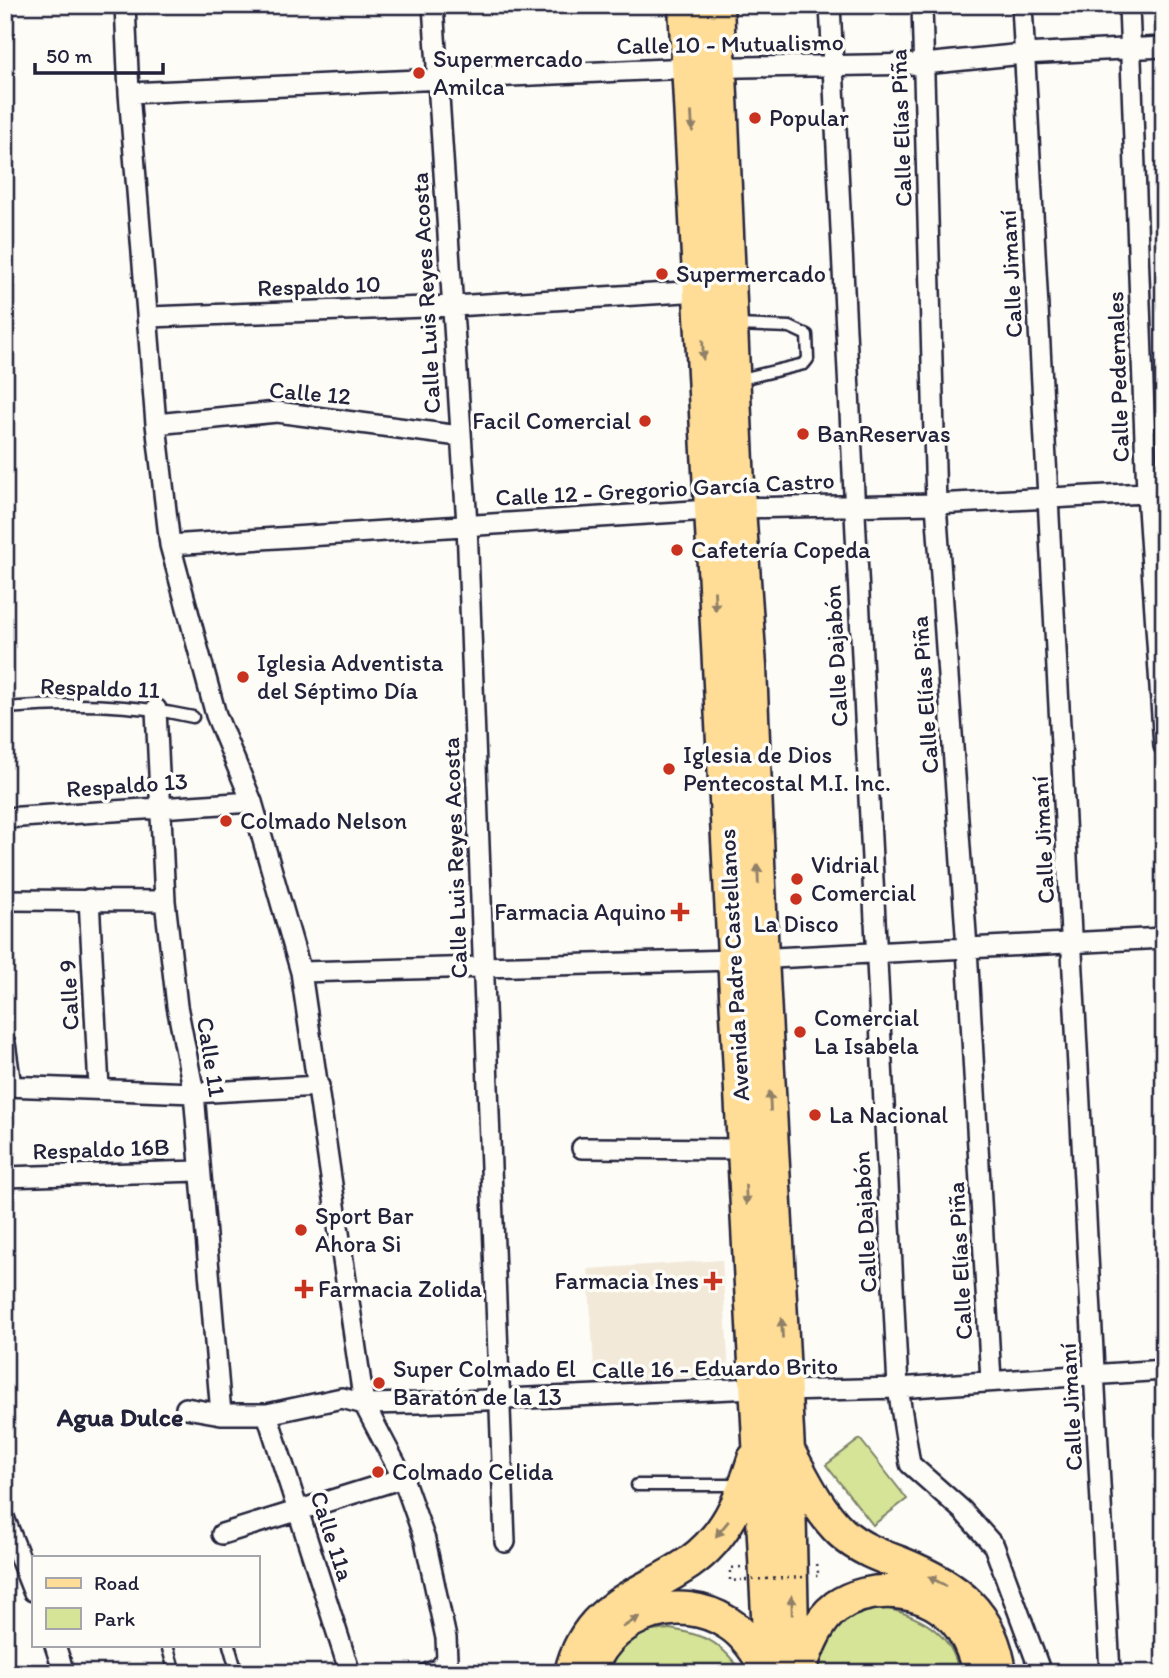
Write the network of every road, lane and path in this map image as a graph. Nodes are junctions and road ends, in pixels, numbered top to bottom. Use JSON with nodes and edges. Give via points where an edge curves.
{"nodes":[{"id":1,"x":125,"y":5,"type":"edge"},
{"id":2,"x":433,"y":5,"type":"edge"},
{"id":3,"x":685,"y":5,"type":"edge"},
{"id":4,"x":717,"y":5,"type":"edge"},
{"id":5,"x":830,"y":5,"type":"edge"},
{"id":6,"x":922,"y":5,"type":"edge"},
{"id":7,"x":1022,"y":5,"type":"edge"},
{"id":8,"x":1129,"y":5,"type":"edge"},
{"id":9,"x":1164,"y":47,"type":"edge"},
{"id":10,"x":1131,"y":48,"type":"junction"},
{"id":11,"x":1023,"y":54,"type":"junction"},
{"id":12,"x":924,"y":64,"type":"junction"},
{"id":13,"x":833,"y":66,"type":"junction"},
{"id":14,"x":689,"y":68,"type":"junction"},
{"id":15,"x":720,"y":68,"type":"junction"},
{"id":16,"x":436,"y":78,"type":"junction"},
{"id":17,"x":128,"y":93,"type":"junction"},
{"id":18,"x":701,"y":290,"type":"junction"},
{"id":19,"x":454,"y":306,"type":"junction"},
{"id":20,"x":149,"y":317,"type":"junction"},
{"id":21,"x":731,"y":325,"type":"junction"},
{"id":22,"x":733,"y":380,"type":"junction"},
{"id":23,"x":156,"y":424,"type":"junction"},
{"id":24,"x":459,"y":436,"type":"junction"},
{"id":25,"x":1155,"y":493,"type":"edge"},
{"id":26,"x":1049,"y":497,"type":"junction"},
{"id":27,"x":854,"y":504,"type":"junction"},
{"id":28,"x":936,"y":504,"type":"junction"},
{"id":29,"x":724,"y":509,"type":"junction"},
{"id":30,"x":467,"y":524,"type":"junction"},
{"id":31,"x":170,"y":545,"type":"junction"},
{"id":32,"x":5,"y":708,"type":"edge"},
{"id":33,"x":156,"y":709,"type":"junction"},
{"id":34,"x":192,"y":717,"type":"dead end"},
{"id":35,"x":1164,"y":746,"type":"edge"},
{"id":36,"x":252,"y":803,"type":"junction"},
{"id":37,"x":161,"y":807,"type":"junction"},
{"id":38,"x":5,"y":818,"type":"edge"},
{"id":39,"x":89,"y":899,"type":"junction"},
{"id":40,"x":5,"y":900,"type":"edge"},
{"id":41,"x":164,"y":901,"type":"junction"},
{"id":42,"x":1164,"y":938,"type":"edge"},
{"id":43,"x":1074,"y":943,"type":"junction"},
{"id":44,"x":967,"y":948,"type":"junction"},
{"id":45,"x":875,"y":953,"type":"junction"},
{"id":46,"x":748,"y":959,"type":"junction"},
{"id":47,"x":484,"y":966,"type":"junction"},
{"id":48,"x":301,"y":972,"type":"junction"},
{"id":49,"x":5,"y":1043,"type":"edge"},
{"id":50,"x":8,"y":1086,"type":"edge"},
{"id":51,"x":319,"y":1086,"type":"junction"},
{"id":52,"x":99,"y":1088,"type":"junction"},
{"id":53,"x":194,"y":1093,"type":"junction"},
{"id":54,"x":582,"y":1148,"type":"dead end"},
{"id":55,"x":744,"y":1149,"type":"junction"},
{"id":56,"x":198,"y":1171,"type":"junction"},
{"id":57,"x":5,"y":1177,"type":"edge"},
{"id":58,"x":1164,"y":1370,"type":"edge"},
{"id":59,"x":1093,"y":1375,"type":"junction"},
{"id":60,"x":991,"y":1381,"type":"junction"},
{"id":61,"x":755,"y":1388,"type":"junction"},
{"id":62,"x":898,"y":1388,"type":"junction"},
{"id":63,"x":785,"y":1391,"type":"junction"},
{"id":64,"x":502,"y":1399,"type":"junction"},
{"id":65,"x":364,"y":1404,"type":"junction"},
{"id":66,"x":186,"y":1408,"type":"dead end"},
{"id":67,"x":220,"y":1414,"type":"junction"},
{"id":68,"x":267,"y":1415,"type":"junction"},
{"id":69,"x":774,"y":1448,"type":"junction"},
{"id":70,"x":403,"y":1478,"type":"junction"},
{"id":71,"x":637,"y":1485,"type":"dead end"},
{"id":72,"x":746,"y":1486,"type":"junction"},
{"id":73,"x":298,"y":1510,"type":"junction"},
{"id":74,"x":5,"y":1520,"type":"edge"},
{"id":75,"x":222,"y":1534,"type":"dead end"},
{"id":76,"x":505,"y":1542,"type":"dead end"},
{"id":77,"x":805,"y":1577,"type":"dead end"},
{"id":78,"x":745,"y":1580,"type":"dead end"},
{"id":79,"x":32,"y":1588,"type":"edge"},
{"id":80,"x":55,"y":1646,"type":"edge"},
{"id":81,"x":167,"y":1646,"type":"edge"},
{"id":82,"x":229,"y":1646,"type":"edge"},
{"id":83,"x":437,"y":1669,"type":"edge"},
{"id":84,"x":64,"y":1673,"type":"edge"},
{"id":85,"x":175,"y":1673,"type":"edge"},
{"id":86,"x":237,"y":1673,"type":"edge"},
{"id":87,"x":350,"y":1673,"type":"edge"},
{"id":88,"x":570,"y":1673,"type":"edge"},
{"id":89,"x":589,"y":1673,"type":"edge"},
{"id":90,"x":770,"y":1673,"type":"edge"},
{"id":91,"x":796,"y":1673,"type":"edge"},
{"id":92,"x":980,"y":1673,"type":"edge"},
{"id":93,"x":1000,"y":1673,"type":"edge"},
{"id":94,"x":1041,"y":1673,"type":"edge"},
{"id":95,"x":1110,"y":1673,"type":"edge"}],
"edges":[{"from":1,"to":17,"type":"street"},
{"from":2,"to":16,"type":"street","name":"Calle Luis Reyes Acosta"},
{"from":3,"to":14,"type":"main road","name":"Avenida Padre Castellanos"},
{"from":4,"to":15,"type":"main road","name":"Avenida Padre Castellanos"},
{"from":5,"to":13,"type":"street","name":"Calle Dajabón"},
{"from":6,"to":12,"type":"street","name":"Calle Elías Piña"},
{"from":7,"to":11,"type":"street","name":"Calle Jimaní"},
{"from":8,"to":10,"type":"street","name":"Calle Pedernales"},
{"from":9,"to":10,"type":"street","name":"Calle 10 - Mutualismo"},
{"from":10,"to":11,"type":"street","name":"Calle 10 - Mutualismo"},
{"from":10,"to":25,"type":"street","name":"Calle Pedernales"},
{"from":11,"to":12,"type":"street","name":"Calle 10 - Mutualismo"},
{"from":11,"to":26,"type":"street","name":"Calle Jimaní"},
{"from":12,"to":13,"type":"street","name":"Calle 10 - Mutualismo"},
{"from":12,"to":28,"type":"street","name":"Calle Elías Piña"},
{"from":13,"to":15,"type":"street","name":"Calle 10 - Mutualismo"},
{"from":13,"to":27,"type":"street","name":"Calle Dajabón"},
{"from":14,"to":15,"type":"street","name":"Calle 10 - Mutualismo"},
{"from":14,"to":16,"type":"street","name":"Calle 10 - Mutualismo"},
{"from":14,"to":18,"type":"main road","name":"Avenida Padre Castellanos","one_way":true},
{"from":15,"to":21,"type":"main road","name":"Avenida Padre Castellanos"},
{"from":16,"to":17,"type":"street","name":"Calle 10 - Mutualismo"},
{"from":16,"to":19,"type":"street","name":"Calle Luis Reyes Acosta"},
{"from":17,"to":20,"type":"street"},
{"from":18,"to":19,"type":"street","name":"Respaldo 10"},
{"from":18,"to":29,"type":"main road","name":"Avenida Padre Castellanos","one_way":true},
{"from":19,"to":20,"type":"street","name":"Respaldo 10"},
{"from":19,"to":24,"type":"street","name":"Calle Luis Reyes Acosta"},
{"from":20,"to":23,"type":"street"},
{"from":21,"to":22,"type":"main road","name":"Avenida Padre Castellanos"},
{"from":21,"to":22,"type":"lane","via":[[790,327],[807,335],[808,347],[804,364]]},
{"from":22,"to":29,"type":"main road","name":"Avenida Padre Castellanos"},
{"from":23,"to":24,"type":"street","name":"Calle 12","via":[[277,412]]},
{"from":23,"to":31,"type":"street"},
{"from":24,"to":30,"type":"street","name":"Calle Luis Reyes Acosta"},
{"from":25,"to":26,"type":"street","name":"Calle 12 - Gregorio García Castro"},
{"from":25,"to":35,"type":"street","name":"Calle Pedernales"},
{"from":26,"to":28,"type":"street","name":"Calle 12 - Gregorio García Castro"},
{"from":26,"to":43,"type":"street","name":"Calle Jimaní"},
{"from":27,"to":28,"type":"street","name":"Calle 12 - Gregorio García Castro"},
{"from":27,"to":29,"type":"street","name":"Calle 12 - Gregorio García Castro"},
{"from":27,"to":45,"type":"street","name":"Calle Dajabón"},
{"from":28,"to":44,"type":"street","name":"Calle Elías Piña"},
{"from":29,"to":30,"type":"street","name":"Calle 12 - Gregorio García Castro"},
{"from":29,"to":46,"type":"main road","name":"Avenida Padre Castellanos","via":[[750,667]]},
{"from":30,"to":31,"type":"street","name":"Calle 12 - Gregorio García Castro"},
{"from":30,"to":47,"type":"street","name":"Calle Luis Reyes Acosta"},
{"from":31,"to":36,"type":"street","via":[[216,715]]},
{"from":32,"to":33,"type":"lane","name":"Respaldo 11","via":[[88,704]]},
{"from":33,"to":34,"type":"lane","name":"Respaldo 11"},
{"from":33,"to":37,"type":"street","name":"Calle 11"},
{"from":36,"to":37,"type":"street","name":"Respaldo 13"},
{"from":36,"to":48,"type":"street"},
{"from":37,"to":38,"type":"street","name":"Respaldo 13"},
{"from":37,"to":41,"type":"street","name":"Calle 11"},
{"from":39,"to":40,"type":"street"},
{"from":39,"to":41,"type":"street"},
{"from":39,"to":52,"type":"street","name":"Calle 9"},
{"from":41,"to":53,"type":"street","name":"Calle 11"},
{"from":42,"to":43,"type":"street"},
{"from":43,"to":44,"type":"street"},
{"from":43,"to":59,"type":"street","name":"Calle Jimaní"},
{"from":44,"to":45,"type":"street"},
{"from":44,"to":60,"type":"street","name":"Calle Elías Piña"},
{"from":45,"to":46,"type":"street"},
{"from":45,"to":62,"type":"street","name":"Calle Dajabón"},
{"from":46,"to":47,"type":"street"},
{"from":46,"to":55,"type":"main road","name":"Avenida Padre Castellanos"},
{"from":63,"to":46,"type":"main road","name":"Avenida Padre Castellanos","one_way":true},
{"from":47,"to":48,"type":"street"},
{"from":47,"to":64,"type":"street","name":"Calle Luis Reyes Acosta"},
{"from":48,"to":51,"type":"street"},
{"from":49,"to":50,"type":"street"},
{"from":50,"to":52,"type":"street"},
{"from":51,"to":53,"type":"street"},
{"from":51,"to":65,"type":"street"},
{"from":52,"to":53,"type":"street"},
{"from":53,"to":56,"type":"street","name":"Calle 11"},
{"from":54,"to":55,"type":"street"},
{"from":55,"to":61,"type":"main road","name":"Avenida Padre Castellanos","one_way":true},
{"from":56,"to":57,"type":"street","name":"Respaldo 16B"},
{"from":56,"to":67,"type":"street","name":"Calle 11"},
{"from":58,"to":59,"type":"street","name":"Calle 16 - Eduardo Brito"},
{"from":59,"to":60,"type":"street","name":"Calle 16 - Eduardo Brito"},
{"from":59,"to":95,"type":"street","name":"Calle Jimaní"},
{"from":60,"to":62,"type":"street","name":"Calle 16 - Eduardo Brito"},
{"from":61,"to":63,"type":"street","name":"Calle 16 - Eduardo Brito"},
{"from":61,"to":64,"type":"street","name":"Calle 16 - Eduardo Brito"},
{"from":61,"to":69,"type":"main road","name":"Avenida Padre Castellanos"},
{"from":62,"to":63,"type":"street","name":"Calle 16 - Eduardo Brito"},
{"from":62,"to":94,"type":"street","name":"Calle Dajabón","via":[[910,1464],[994,1546]]},
{"from":63,"to":69,"type":"main road","name":"Avenida Padre Castellanos"},
{"from":64,"to":65,"type":"street","name":"Calle 16 - Eduardo Brito"},
{"from":64,"to":76,"type":"street","name":"Calle Luis Reyes Acosta"},
{"from":65,"to":68,"type":"street","name":"Calle 16 - Eduardo Brito","via":[[342,1398]]},
{"from":65,"to":70,"type":"street"},
{"from":66,"to":67,"type":"street","name":"Calle 16 - Eduardo Brito"},
{"from":67,"to":68,"type":"street","name":"Calle 16 - Eduardo Brito"},
{"from":68,"to":73,"type":"street","name":"Calle 11a"},
{"from":69,"to":72,"type":"main road"},
{"from":69,"to":90,"type":"main road","name":"Avenida Padre Castellanos"},
{"from":91,"to":69,"type":"main road","name":"Avenida Padre Castellanos","one_way":true},
{"from":93,"to":69,"type":"main road","one_way":true,"via":[[991,1633],[972,1606],[946,1585],[866,1550],[840,1531]]},
{"from":70,"to":73,"type":"street"},
{"from":70,"to":83,"type":"street","via":[[425,1540],[446,1638],[447,1660]]},
{"from":71,"to":72,"type":"lane"},
{"from":72,"to":88,"type":"main road","one_way":true,"via":[[726,1527],[690,1562],[602,1614],[574,1658]]},
{"from":73,"to":75,"type":"street"},
{"from":73,"to":87,"type":"street","name":"Calle 11a"},
{"from":74,"to":79,"type":"street"},
{"from":77,"to":78,"type":"path","bridge":true},
{"from":80,"to":84,"type":"street"},
{"from":81,"to":85,"type":"lane"},
{"from":82,"to":86,"type":"lane"},
{"from":89,"to":90,"type":"main road","one_way":true,"via":[[599,1648],[631,1619],[681,1609],[729,1623]]},
{"from":91,"to":92,"type":"main road","via":[[809,1643],[835,1608],[864,1593],[895,1592],[926,1600],[951,1615],[974,1651]]}]}
